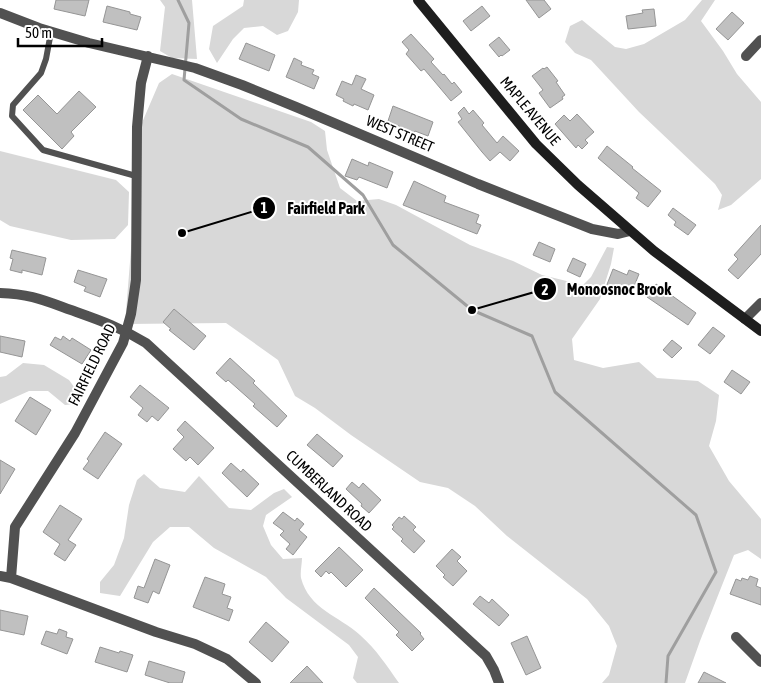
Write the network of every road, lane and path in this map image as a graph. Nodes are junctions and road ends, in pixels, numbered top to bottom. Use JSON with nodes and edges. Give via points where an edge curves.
{"nodes":[{"id":1,"x":418,"y":0,"type":"edge"},
{"id":2,"x":0,"y":13,"type":"edge"},
{"id":3,"x":51,"y":32,"type":"junction"},
{"id":4,"x":761,"y":40,"type":"edge"},
{"id":5,"x":148,"y":56,"type":"junction"},
{"id":6,"x":746,"y":56,"type":"dead end"},
{"id":7,"x":136,"y":176,"type":"junction"},
{"id":8,"x":630,"y":231,"type":"junction"},
{"id":9,"x":0,"y":293,"type":"edge"},
{"id":10,"x":761,"y":303,"type":"edge"},
{"id":11,"x":745,"y":319,"type":"junction"},
{"id":12,"x":126,"y":331,"type":"junction"},
{"id":13,"x":761,"y":331,"type":"edge"},
{"id":14,"x":0,"y":576,"type":"edge"},
{"id":15,"x":11,"y":578,"type":"junction"},
{"id":16,"x":736,"y":637,"type":"dead end"},
{"id":17,"x":761,"y":662,"type":"edge"},
{"id":18,"x":256,"y":683,"type":"edge"},
{"id":19,"x":499,"y":683,"type":"edge"}],
"edges":[{"from":1,"to":8,"type":"main road","name":"MAPLE AVENUE","via":[[536,144]]},
{"from":2,"to":3,"type":"street","name":"WEST STREET"},
{"from":3,"to":5,"type":"street","name":"WEST STREET"},
{"from":3,"to":7,"type":"lane","via":[[41,73],[13,105],[12,116],[43,150]]},
{"from":4,"to":6,"type":"street"},
{"from":5,"to":7,"type":"street","name":"FAIRFIELD ROAD","via":[[139,101]]},
{"from":5,"to":8,"type":"street","name":"WEST STREET","via":[[242,85],[592,229],[618,234]]},
{"from":7,"to":12,"type":"street","name":"FAIRFIELD ROAD","via":[[136,280]]},
{"from":8,"to":11,"type":"main road"},
{"from":9,"to":12,"type":"street","name":"CUMBERLAND ROAD","via":[[42,298]]},
{"from":10,"to":11,"type":"street"},
{"from":11,"to":13,"type":"main road"},
{"from":12,"to":15,"type":"street","name":"FAIRFIELD ROAD","via":[[123,343],[76,433],[14,527]]},
{"from":12,"to":19,"type":"street","name":"CUMBERLAND ROAD","via":[[146,343],[486,656]]},
{"from":14,"to":15,"type":"street"},
{"from":15,"to":18,"type":"street","via":[[195,644],[227,659]]},
{"from":16,"to":17,"type":"street"}]}
